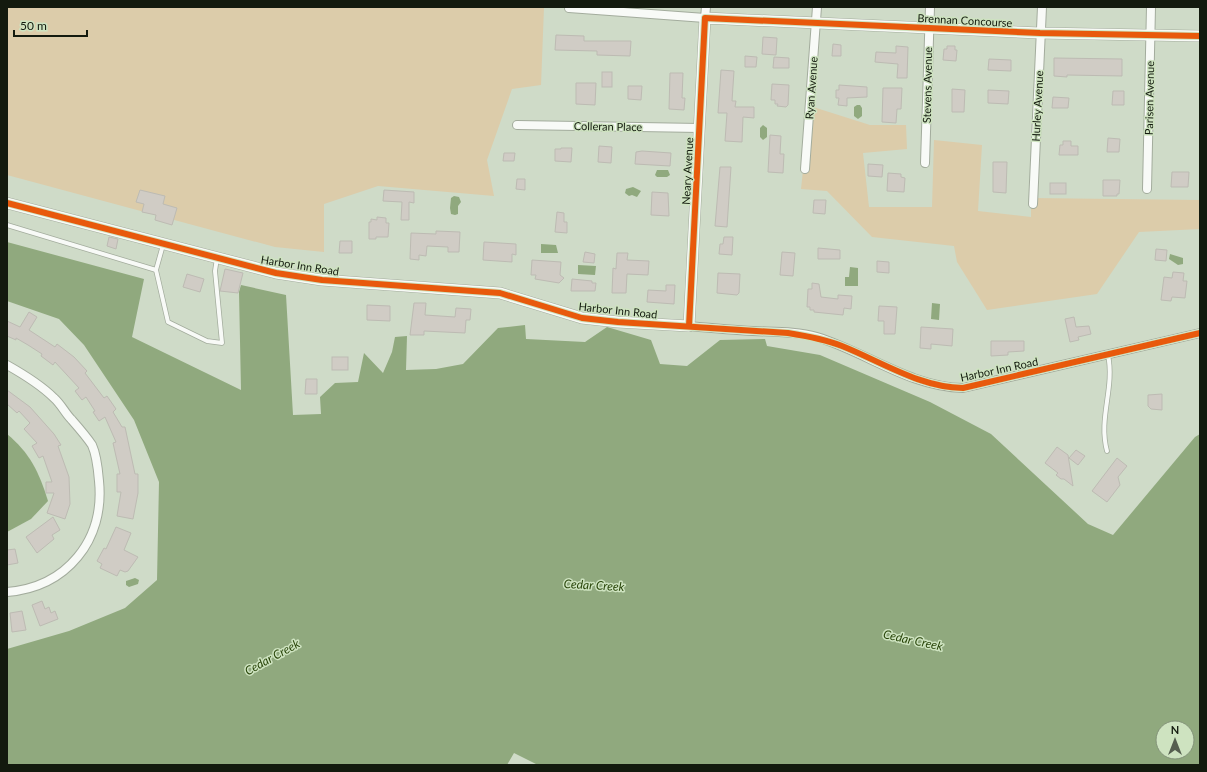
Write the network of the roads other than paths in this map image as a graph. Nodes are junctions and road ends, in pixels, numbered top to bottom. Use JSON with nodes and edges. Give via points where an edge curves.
{"nodes":[{"id":1,"x":817,"y":7,"type":"edge"},
{"id":2,"x":930,"y":7,"type":"edge"},
{"id":3,"x":1042,"y":7,"type":"edge"},
{"id":4,"x":1151,"y":7,"type":"edge"},
{"id":5,"x":569,"y":8,"type":"edge"},
{"id":6,"x":706,"y":12,"type":"edge"},
{"id":7,"x":816,"y":22,"type":"junction"},
{"id":8,"x":928,"y":28,"type":"junction"},
{"id":9,"x":1040,"y":33,"type":"junction"},
{"id":10,"x":1151,"y":34,"type":"junction"},
{"id":11,"x":1200,"y":36,"type":"edge"},
{"id":12,"x":517,"y":125,"type":"dead end"},
{"id":13,"x":700,"y":128,"type":"junction"},
{"id":14,"x":925,"y":163,"type":"dead end"},
{"id":15,"x":805,"y":169,"type":"dead end"},
{"id":16,"x":1147,"y":189,"type":"dead end"},
{"id":17,"x":7,"y":202,"type":"edge"},
{"id":18,"x":1033,"y":204,"type":"dead end"},
{"id":19,"x":7,"y":225,"type":"edge"},
{"id":20,"x":163,"y":244,"type":"junction"},
{"id":21,"x":217,"y":258,"type":"junction"},
{"id":22,"x":156,"y":270,"type":"junction"},
{"id":23,"x":689,"y":326,"type":"junction"},
{"id":24,"x":1200,"y":333,"type":"edge"},
{"id":25,"x":1108,"y":355,"type":"junction"},
{"id":26,"x":7,"y":365,"type":"edge"},
{"id":27,"x":1107,"y":451,"type":"dead end"},
{"id":28,"x":7,"y":592,"type":"edge"}],
"edges":[{"from":1,"to":7,"type":"street","name":"Ryan Avenue"},
{"from":2,"to":8,"type":"street","name":"Stevens Avenue"},
{"from":3,"to":9,"type":"street","name":"Hurley Avenue"},
{"from":4,"to":10,"type":"street","name":"Parisen Avenue"},
{"from":5,"to":6,"type":"street","name":"Brennan Concourse"},
{"from":6,"to":7,"type":"main road","name":"Brennan Concourse"},
{"from":6,"to":13,"type":"main road","name":"Neary Avenue"},
{"from":7,"to":8,"type":"main road","name":"Brennan Concourse"},
{"from":7,"to":15,"type":"street","name":"Ryan Avenue"},
{"from":8,"to":9,"type":"main road","name":"Brennan Concourse"},
{"from":8,"to":14,"type":"street","name":"Stevens Avenue"},
{"from":9,"to":10,"type":"main road","name":"Brennan Concourse"},
{"from":9,"to":18,"type":"street","name":"Hurley Avenue"},
{"from":10,"to":11,"type":"main road","name":"Brennan Concourse"},
{"from":10,"to":16,"type":"street","name":"Parisen Avenue"},
{"from":12,"to":13,"type":"street","name":"Colleran Place"},
{"from":13,"to":23,"type":"main road","name":"Neary Avenue"},
{"from":17,"to":20,"type":"main road","name":"Harbor Inn Road"},
{"from":19,"to":22,"type":"lane"},
{"from":20,"to":21,"type":"main road","name":"Harbor Inn Road"},
{"from":20,"to":22,"type":"lane"},
{"from":21,"to":22,"type":"lane","via":[[215,271],[222,343],[207,341],[168,322]]},
{"from":21,"to":23,"type":"main road","name":"Harbor Inn Road","via":[[276,273],[322,280],[500,293],[582,318]]},
{"from":23,"to":25,"type":"street","name":"Harbor Inn Road","via":[[788,332],[816,337],[925,383],[946,388],[963,388]]},
{"from":24,"to":25,"type":"street","name":"Harbor Inn Road"},
{"from":25,"to":27,"type":"lane","via":[[1111,378],[1103,424]]},
{"from":26,"to":28,"type":"street","via":[[54,398],[92,446],[98,464],[101,497],[96,524],[90,539],[66,569],[53,580],[40,586]]}]}
